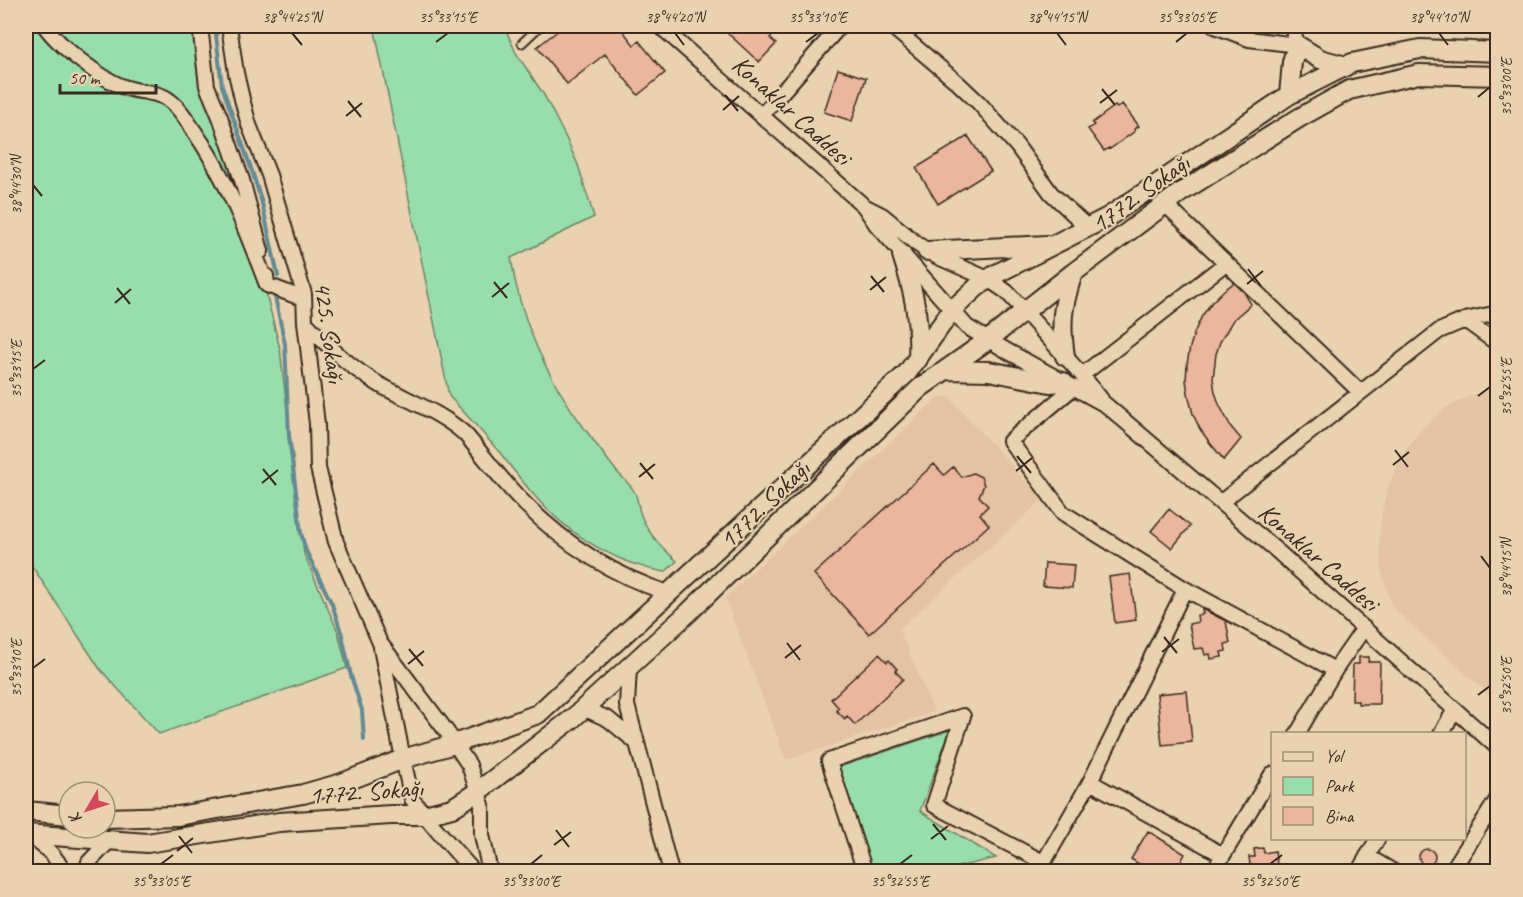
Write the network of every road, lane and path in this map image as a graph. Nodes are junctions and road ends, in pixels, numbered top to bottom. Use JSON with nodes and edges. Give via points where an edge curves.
{"nodes":[{"id":1,"x":45,"y":26,"type":"edge"},
{"id":2,"x":200,"y":26,"type":"edge"},
{"id":3,"x":229,"y":26,"type":"edge"},
{"id":4,"x":540,"y":26,"type":"edge"},
{"id":5,"x":660,"y":26,"type":"edge"},
{"id":6,"x":840,"y":26,"type":"edge"},
{"id":7,"x":891,"y":26,"type":"edge"},
{"id":8,"x":1215,"y":26,"type":"edge"},
{"id":9,"x":1292,"y":26,"type":"edge"},
{"id":10,"x":522,"y":43,"type":"dead end"},
{"id":11,"x":1297,"y":45,"type":"junction"},
{"id":12,"x":1497,"y":52,"type":"edge"},
{"id":13,"x":1346,"y":66,"type":"junction"},
{"id":14,"x":1497,"y":76,"type":"edge"},
{"id":15,"x":1289,"y":96,"type":"junction"},
{"id":16,"x":762,"y":115,"type":"junction"},
{"id":17,"x":1165,"y":204,"type":"junction"},
{"id":18,"x":864,"y":206,"type":"junction"},
{"id":19,"x":1088,"y":228,"type":"junction"},
{"id":20,"x":1055,"y":245,"type":"junction"},
{"id":21,"x":927,"y":251,"type":"junction"},
{"id":22,"x":902,"y":255,"type":"junction"},
{"id":23,"x":1226,"y":263,"type":"junction"},
{"id":24,"x":1073,"y":273,"type":"junction"},
{"id":25,"x":988,"y":279,"type":"junction"},
{"id":26,"x":267,"y":285,"type":"junction"},
{"id":27,"x":304,"y":299,"type":"junction"},
{"id":28,"x":952,"y":310,"type":"junction"},
{"id":29,"x":1025,"y":310,"type":"junction"},
{"id":30,"x":1497,"y":313,"type":"edge"},
{"id":31,"x":1466,"y":320,"type":"junction"},
{"id":32,"x":305,"y":322,"type":"junction"},
{"id":33,"x":988,"y":340,"type":"junction"},
{"id":34,"x":1497,"y":344,"type":"edge"},
{"id":35,"x":1065,"y":356,"type":"junction"},
{"id":36,"x":918,"y":359,"type":"junction"},
{"id":37,"x":946,"y":370,"type":"junction"},
{"id":38,"x":1082,"y":375,"type":"junction"},
{"id":39,"x":1068,"y":385,"type":"junction"},
{"id":40,"x":1360,"y":392,"type":"junction"},
{"id":41,"x":1106,"y":405,"type":"junction"},
{"id":42,"x":1221,"y":502,"type":"junction"},
{"id":43,"x":1185,"y":590,"type":"junction"},
{"id":44,"x":668,"y":593,"type":"junction"},
{"id":45,"x":1364,"y":628,"type":"junction"},
{"id":46,"x":380,"y":643,"type":"junction"},
{"id":47,"x":628,"y":667,"type":"junction"},
{"id":48,"x":1335,"y":670,"type":"junction"},
{"id":49,"x":583,"y":708,"type":"junction"},
{"id":50,"x":1455,"y":711,"type":"junction"},
{"id":51,"x":1298,"y":732,"type":"edge"},
{"id":52,"x":1442,"y":732,"type":"edge"},
{"id":53,"x":636,"y":742,"type":"junction"},
{"id":54,"x":454,"y":744,"type":"junction"},
{"id":55,"x":1497,"y":748,"type":"edge"},
{"id":56,"x":403,"y":759,"type":"junction"},
{"id":57,"x":1271,"y":776,"type":"edge"},
{"id":58,"x":1090,"y":782,"type":"junction"},
{"id":59,"x":477,"y":792,"type":"junction"},
{"id":60,"x":1497,"y":798,"type":"edge"},
{"id":61,"x":26,"y":811,"type":"edge"},
{"id":62,"x":57,"y":814,"type":"edge"},
{"id":63,"x":425,"y":815,"type":"junction"},
{"id":64,"x":117,"y":818,"type":"edge"},
{"id":65,"x":26,"y":834,"type":"edge"},
{"id":66,"x":57,"y":836,"type":"edge"},
{"id":67,"x":110,"y":840,"type":"joint"},
{"id":68,"x":1377,"y":840,"type":"edge"},
{"id":69,"x":1223,"y":855,"type":"junction"},
{"id":70,"x":1367,"y":856,"type":"junction"},
{"id":71,"x":1040,"y":867,"type":"edge"},
{"id":72,"x":63,"y":872,"type":"edge"},
{"id":73,"x":86,"y":872,"type":"edge"},
{"id":74,"x":474,"y":872,"type":"edge"},
{"id":75,"x":490,"y":872,"type":"edge"},
{"id":76,"x":671,"y":872,"type":"edge"},
{"id":77,"x":865,"y":872,"type":"edge"},
{"id":78,"x":1213,"y":872,"type":"edge"},
{"id":79,"x":1358,"y":872,"type":"edge"},
{"id":80,"x":1394,"y":872,"type":"edge"},
{"id":81,"x":1451,"y":872,"type":"edge"}],
"edges":[{"from":1,"to":26,"type":"street","via":[[104,77],[165,98],[183,114],[224,181]]},
{"from":2,"to":26,"type":"street","via":[[207,86],[242,180]]},
{"from":3,"to":27,"type":"street","name":"425. Sokağı","via":[[242,99],[269,175]]},
{"from":4,"to":10,"type":"lane"},
{"from":5,"to":16,"type":"street","name":"Konaklar Caddesi"},
{"from":6,"to":16,"type":"street"},
{"from":7,"to":19,"type":"street","via":[[979,103],[1051,193]]},
{"from":8,"to":11,"type":"street","via":[[1249,39]]},
{"from":9,"to":11,"type":"street"},
{"from":11,"to":13,"type":"street","via":[[1320,59]]},
{"from":11,"to":15,"type":"street"},
{"from":12,"to":13,"type":"street","name":"1772. Sokağı","via":[[1420,50]]},
{"from":13,"to":15,"type":"street","name":"1772. Sokağı"},
{"from":14,"to":17,"type":"street","name":"1772. Sokağı","via":[[1419,74],[1349,90]]},
{"from":15,"to":19,"type":"street","name":"1772. Sokağı"},
{"from":16,"to":18,"type":"street","name":"Konaklar Caddesi"},
{"from":17,"to":23,"type":"street"},
{"from":17,"to":24,"type":"street","name":"1772. Sokağı"},
{"from":18,"to":21,"type":"street","name":"Konaklar Caddesi","via":[[882,215]]},
{"from":18,"to":22,"type":"street","name":"Konaklar Caddesi"},
{"from":19,"to":20,"type":"street","name":"1772. Sokağı"},
{"from":20,"to":21,"type":"street"},
{"from":20,"to":25,"type":"street","name":"1772. Sokağı"},
{"from":21,"to":25,"type":"street","name":"Konaklar Caddesi"},
{"from":22,"to":28,"type":"street","name":"Konaklar Caddesi"},
{"from":22,"to":36,"type":"street","via":[[916,311]]},
{"from":23,"to":38,"type":"street"},
{"from":23,"to":40,"type":"street"},
{"from":24,"to":29,"type":"street","name":"1772. Sokağı"},
{"from":24,"to":35,"type":"street","via":[[1062,318]]},
{"from":25,"to":28,"type":"street","name":"1772. Sokağı"},
{"from":25,"to":29,"type":"street","name":"Konaklar Caddesi"},
{"from":26,"to":27,"type":"street"},
{"from":27,"to":32,"type":"street","name":"425. Sokağı"},
{"from":28,"to":33,"type":"street","name":"Konaklar Caddesi","via":[[967,327]]},
{"from":28,"to":36,"type":"street","name":"1772. Sokağı"},
{"from":29,"to":33,"type":"street","name":"1772. Sokağı"},
{"from":29,"to":35,"type":"street","name":"Konaklar Caddesi"},
{"from":30,"to":31,"type":"street"},
{"from":31,"to":34,"type":"street"},
{"from":31,"to":40,"type":"street","via":[[1439,331]]},
{"from":32,"to":44,"type":"street","via":[[358,370],[465,434],[552,530],[611,569]]},
{"from":32,"to":46,"type":"street","name":"425. Sokağı","via":[[318,424],[318,468],[327,507],[336,542]]},
{"from":33,"to":37,"type":"street","name":"1772. Sokağı"},
{"from":33,"to":39,"type":"street","name":"Konaklar Caddesi"},
{"from":35,"to":38,"type":"street","name":"Konaklar Caddesi"},
{"from":36,"to":44,"type":"street","name":"1772. Sokağı"},
{"from":37,"to":39,"type":"street","via":[[989,371]]},
{"from":37,"to":47,"type":"street","name":"1772. Sokağı","via":[[920,388]]},
{"from":38,"to":41,"type":"street","name":"Konaklar Caddesi"},
{"from":39,"to":41,"type":"street","name":"Konaklar Caddesi"},
{"from":39,"to":43,"type":"street","via":[[1010,441],[1063,513]]},
{"from":40,"to":42,"type":"street"},
{"from":41,"to":42,"type":"street","name":"Konaklar Caddesi"},
{"from":42,"to":45,"type":"street","name":"Konaklar Caddesi"},
{"from":43,"to":48,"type":"street"},
{"from":43,"to":58,"type":"street"},
{"from":44,"to":54,"type":"street","name":"1772. Sokağı","via":[[538,714]]},
{"from":45,"to":48,"type":"street"},
{"from":45,"to":50,"type":"street","name":"Konaklar Caddesi"},
{"from":46,"to":54,"type":"street","name":"425. Sokağı"},
{"from":46,"to":56,"type":"street","name":"425. Sokağı"},
{"from":47,"to":49,"type":"street","name":"1772. Sokağı"},
{"from":47,"to":53,"type":"street","via":[[627,705]]},
{"from":48,"to":51,"type":"street"},
{"from":49,"to":53,"type":"street","via":[[608,719]]},
{"from":49,"to":59,"type":"street","name":"1772. Sokağı"},
{"from":50,"to":52,"type":"street"},
{"from":50,"to":55,"type":"street","name":"Konaklar Caddesi"},
{"from":53,"to":76,"type":"street"},
{"from":54,"to":56,"type":"street","name":"1772. Sokağı"},
{"from":54,"to":59,"type":"street","name":"425. Sokağı","via":[[469,765]]},
{"from":56,"to":63,"type":"street","name":"425. Sokağı","via":[[412,799]]},
{"from":56,"to":64,"type":"street","name":"1772. Sokağı","via":[[303,794],[178,816]]},
{"from":57,"to":69,"type":"street"},
{"from":58,"to":69,"type":"street"},
{"from":58,"to":71,"type":"street"},
{"from":59,"to":63,"type":"street","name":"1772. Sokağı","via":[[452,808]]},
{"from":59,"to":75,"type":"street","name":"425. Sokağı"},
{"from":60,"to":81,"type":"street"},
{"from":61,"to":62,"type":"street"},
{"from":63,"to":67,"type":"street","name":"1772. Sokağı","via":[[279,822],[147,843]]},
{"from":63,"to":74,"type":"street","name":"425. Sokağı"},
{"from":65,"to":66,"type":"street","name":"1772. Sokağı"},
{"from":65,"to":72,"type":"street","via":[[47,848]]},
{"from":67,"to":73,"type":"street","via":[[89,862]]},
{"from":68,"to":70,"type":"street"},
{"from":69,"to":78,"type":"street"},
{"from":70,"to":79,"type":"street"},
{"from":70,"to":80,"type":"street"},
{"from":71,"to":77,"type":"street","via":[[934,805],[963,716],[829,761]]}]}
